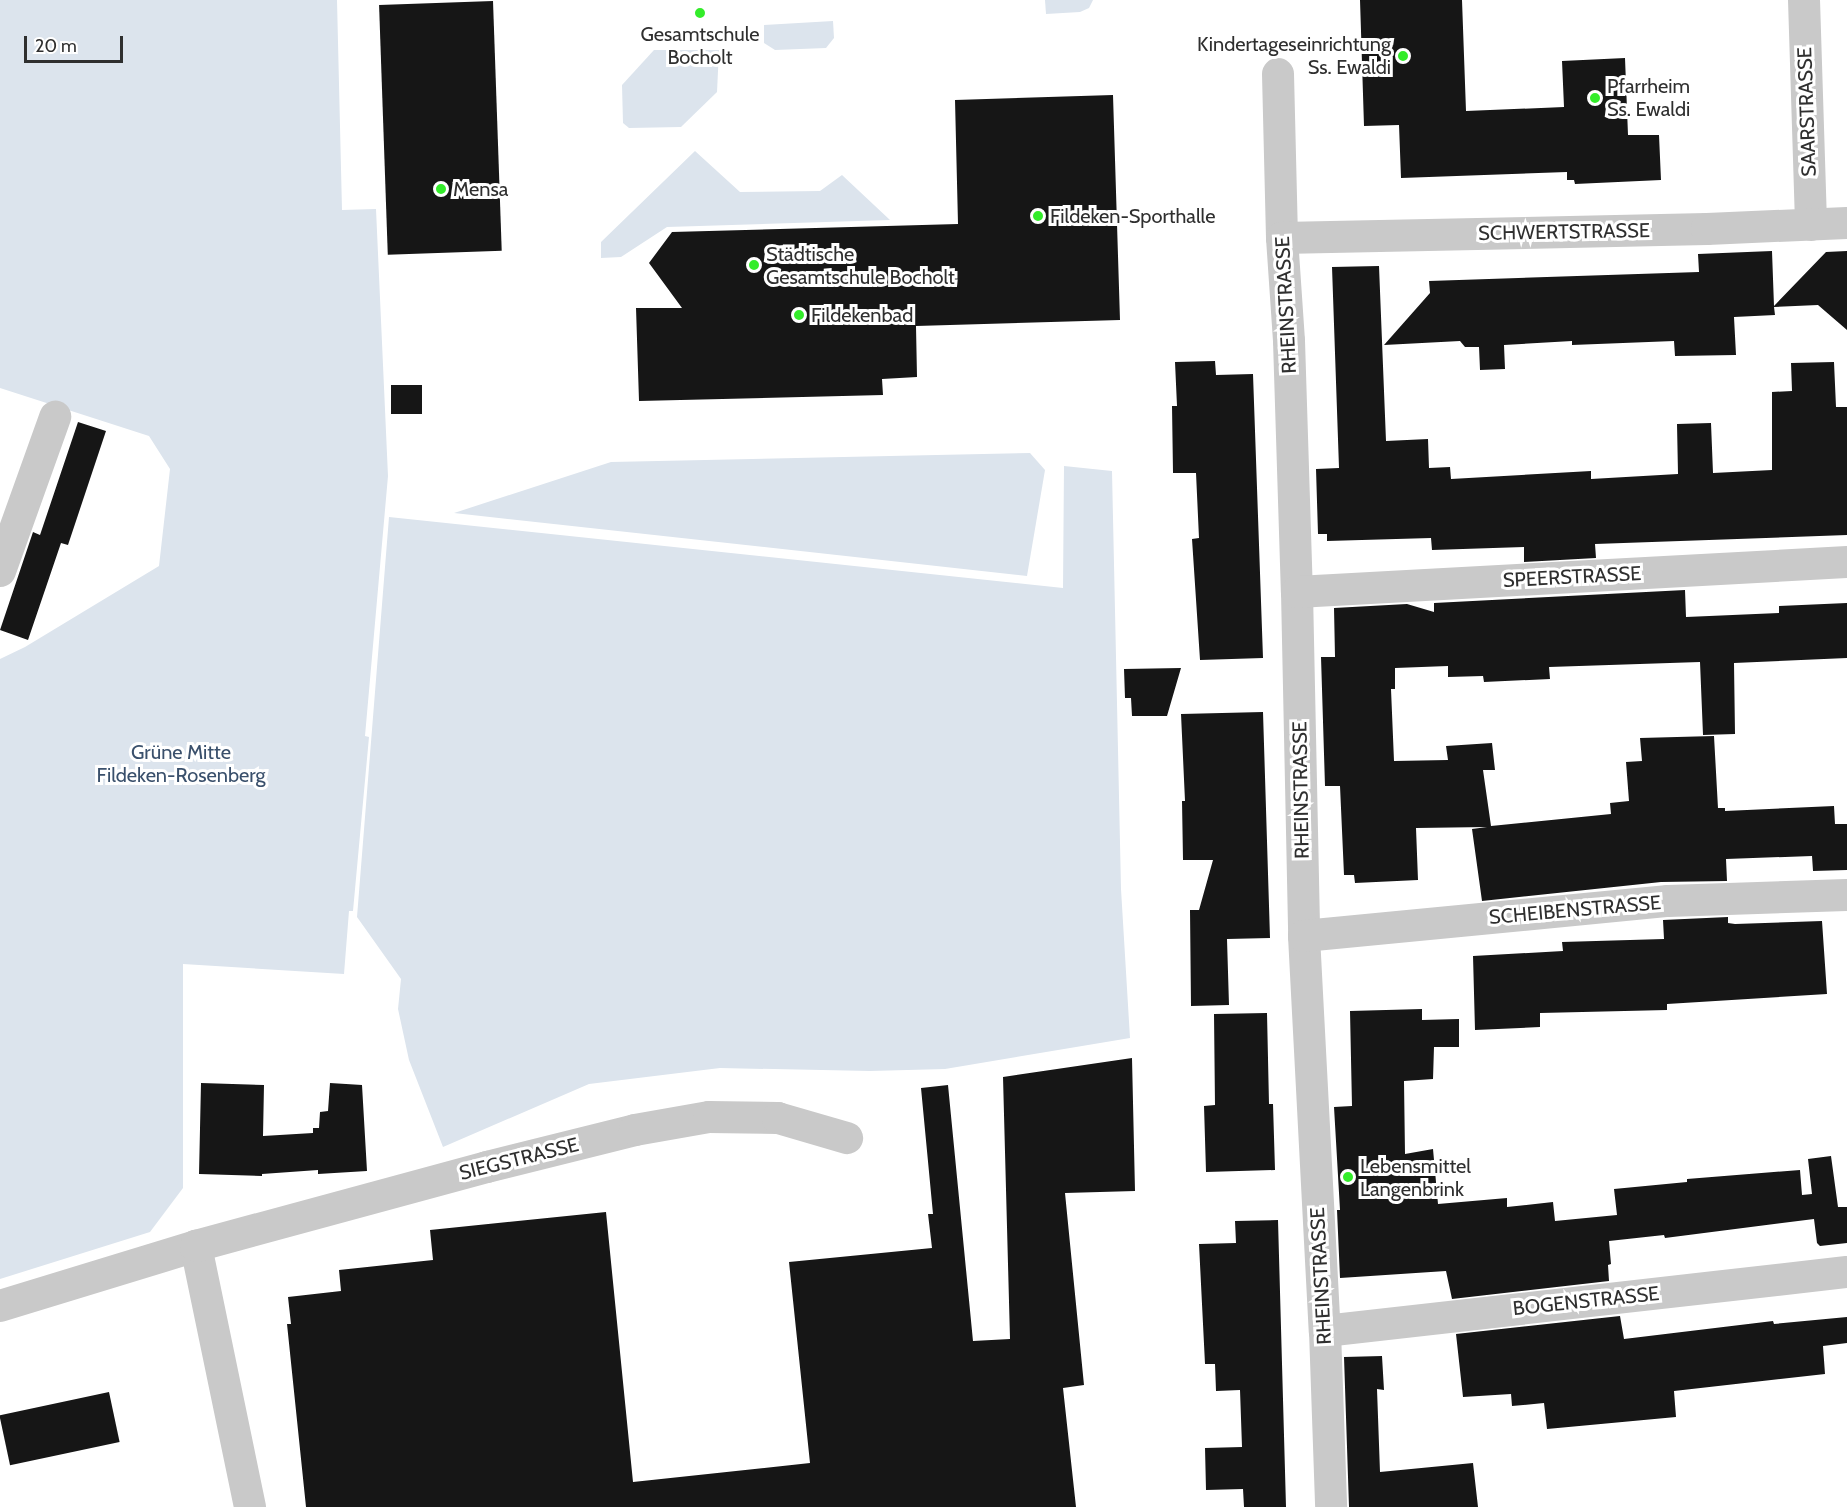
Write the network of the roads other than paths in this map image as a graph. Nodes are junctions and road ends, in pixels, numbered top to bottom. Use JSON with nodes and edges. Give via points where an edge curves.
{"nodes":[{"id":1,"x":1804,"y":0,"type":"edge"},
{"id":2,"x":1278,"y":74,"type":"dead end"},
{"id":3,"x":1847,"y":223,"type":"edge"},
{"id":4,"x":1811,"y":225,"type":"junction"},
{"id":5,"x":1282,"y":238,"type":"junction"},
{"id":6,"x":55,"y":417,"type":"dead end"},
{"id":7,"x":1847,"y":562,"type":"edge"},
{"id":8,"x":0,"y":571,"type":"edge"},
{"id":9,"x":1297,"y":592,"type":"junction"},
{"id":10,"x":1847,"y":895,"type":"edge"},
{"id":11,"x":1304,"y":936,"type":"junction"},
{"id":12,"x":847,"y":1138,"type":"dead end"},
{"id":13,"x":196,"y":1246,"type":"junction"},
{"id":14,"x":1847,"y":1272,"type":"edge"},
{"id":15,"x":0,"y":1306,"type":"edge"},
{"id":16,"x":1325,"y":1331,"type":"junction"},
{"id":17,"x":250,"y":1507,"type":"edge"},
{"id":18,"x":1331,"y":1507,"type":"edge"}],
"edges":[{"from":1,"to":4,"type":"street","name":"SAARSTRASSE"},
{"from":2,"to":5,"type":"street","name":"RHEINSTRASSE"},
{"from":3,"to":4,"type":"street","name":"SCHWERTSTRASSE"},
{"from":4,"to":5,"type":"street","name":"SCHWERTSTRASSE"},
{"from":5,"to":9,"type":"street","name":"RHEINSTRASSE"},
{"from":6,"to":8,"type":"street"},
{"from":7,"to":9,"type":"street","name":"SPEERSTRASSE"},
{"from":9,"to":11,"type":"street","name":"RHEINSTRASSE"},
{"from":10,"to":11,"type":"street","name":"SCHEIBENSTRASSE","via":[[1668,901]]},
{"from":11,"to":16,"type":"street","name":"RHEINSTRASSE"},
{"from":12,"to":13,"type":"street","name":"SIEGSTRASSE","via":[[778,1118],[709,1117],[635,1130],[498,1164]]},
{"from":13,"to":15,"type":"street","name":"SIEGSTRASSE"},
{"from":13,"to":17,"type":"street"},
{"from":14,"to":16,"type":"street","name":"BOGENSTRASSE"},
{"from":16,"to":18,"type":"street","name":"RHEINSTRASSE"}]}
